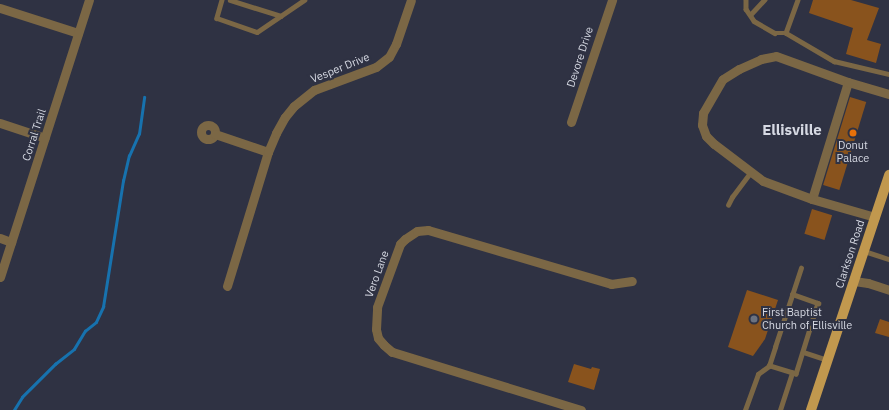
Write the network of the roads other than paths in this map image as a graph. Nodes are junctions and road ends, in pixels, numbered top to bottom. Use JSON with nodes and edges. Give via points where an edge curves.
{"nodes":[{"id":1,"x":89,"y":0,"type":"edge"},
{"id":2,"x":222,"y":0,"type":"edge"},
{"id":3,"x":230,"y":0,"type":"edge"},
{"id":4,"x":304,"y":0,"type":"edge"},
{"id":5,"x":411,"y":0,"type":"edge"},
{"id":6,"x":612,"y":0,"type":"edge"},
{"id":7,"x":746,"y":0,"type":"edge"},
{"id":8,"x":764,"y":0,"type":"edge"},
{"id":9,"x":798,"y":0,"type":"edge"},
{"id":10,"x":0,"y":8,"type":"edge"},
{"id":11,"x":750,"y":15,"type":"junction"},
{"id":12,"x":281,"y":16,"type":"junction"},
{"id":13,"x":78,"y":33,"type":"junction"},
{"id":14,"x":786,"y":33,"type":"junction"},
{"id":15,"x":889,"y":74,"type":"edge"},
{"id":16,"x":848,"y":82,"type":"junction"},
{"id":17,"x":889,"y":94,"type":"edge"},
{"id":18,"x":571,"y":122,"type":"dead end"},
{"id":19,"x":0,"y":124,"type":"edge"},
{"id":20,"x":215,"y":134,"type":"dead end"},
{"id":21,"x":46,"y":138,"type":"junction"},
{"id":22,"x":268,"y":152,"type":"junction"},
{"id":23,"x":750,"y":173,"type":"junction"},
{"id":24,"x":889,"y":175,"type":"edge"},
{"id":25,"x":886,"y":196,"type":"edge"},
{"id":26,"x":812,"y":199,"type":"junction"},
{"id":27,"x":728,"y":205,"type":"dead end"},
{"id":28,"x":875,"y":217,"type":"junction"},
{"id":29,"x":0,"y":238,"type":"edge"},
{"id":30,"x":11,"y":242,"type":"junction"},
{"id":31,"x":864,"y":251,"type":"junction"},
{"id":32,"x":889,"y":259,"type":"edge"},
{"id":33,"x":801,"y":268,"type":"dead end"},
{"id":34,"x":0,"y":277,"type":"edge"},
{"id":35,"x":632,"y":281,"type":"dead end"},
{"id":36,"x":854,"y":281,"type":"junction"},
{"id":37,"x":227,"y":286,"type":"dead end"},
{"id":38,"x":889,"y":290,"type":"edge"},
{"id":39,"x":792,"y":294,"type":"junction"},
{"id":40,"x":800,"y":341,"type":"dead end"},
{"id":41,"x":806,"y":343,"type":"junction"},
{"id":42,"x":801,"y":354,"type":"junction"},
{"id":43,"x":827,"y":360,"type":"junction"},
{"id":44,"x":769,"y":366,"type":"junction"},
{"id":45,"x":792,"y":373,"type":"junction"},
{"id":46,"x":581,"y":410,"type":"edge"},
{"id":47,"x":745,"y":410,"type":"edge"},
{"id":48,"x":780,"y":410,"type":"edge"},
{"id":49,"x":811,"y":410,"type":"edge"}],
"edges":[{"from":1,"to":13,"type":"street","name":"Corral Trail"},
{"from":2,"to":12,"type":"lane","via":[[217,18],[257,32]]},
{"from":3,"to":12,"type":"lane"},
{"from":4,"to":12,"type":"lane"},
{"from":5,"to":22,"type":"street","name":"Vesper Drive","via":[[389,57],[376,67],[314,90],[302,98],[285,117]]},
{"from":6,"to":18,"type":"street","name":"Devore Drive"},
{"from":7,"to":11,"type":"lane","via":[[746,8]]},
{"from":8,"to":11,"type":"lane"},
{"from":9,"to":14,"type":"lane"},
{"from":10,"to":13,"type":"street"},
{"from":11,"to":14,"type":"lane","via":[[754,21],[775,33]]},
{"from":13,"to":21,"type":"street","name":"Corral Trail"},
{"from":14,"to":15,"type":"lane","via":[[834,61]]},
{"from":16,"to":17,"type":"street"},
{"from":16,"to":23,"type":"street","via":[[776,56],[739,68],[723,79],[704,113],[702,125],[706,136]]},
{"from":16,"to":26,"type":"street"},
{"from":19,"to":21,"type":"street"},
{"from":20,"to":22,"type":"street"},
{"from":21,"to":30,"type":"street","name":"Corral Trail"},
{"from":22,"to":37,"type":"street","name":"Vesper Drive"},
{"from":23,"to":26,"type":"street","via":[[773,186]]},
{"from":23,"to":27,"type":"lane"},
{"from":24,"to":25,"type":"main road","name":"Clarkson Road"},
{"from":25,"to":28,"type":"main road","name":"Clarkson Road"},
{"from":26,"to":28,"type":"street"},
{"from":28,"to":31,"type":"main road","name":"Clarkson Road"},
{"from":29,"to":30,"type":"street"},
{"from":30,"to":34,"type":"street","name":"Corral Trail"},
{"from":31,"to":32,"type":"lane"},
{"from":31,"to":36,"type":"main road","name":"Clarkson Road"},
{"from":33,"to":39,"type":"lane"},
{"from":35,"to":46,"type":"street","name":"Vero Lane","via":[[611,284],[428,230],[417,231],[400,244],[377,307],[376,329],[378,338],[384,345],[392,352]]},
{"from":36,"to":38,"type":"street"},
{"from":36,"to":43,"type":"main road","name":"Clarkson Road"},
{"from":39,"to":41,"type":"lane","via":[[818,303],[807,330]]},
{"from":39,"to":44,"type":"lane","via":[[778,348]]},
{"from":40,"to":41,"type":"lane"},
{"from":41,"to":42,"type":"lane"},
{"from":42,"to":43,"type":"lane"},
{"from":42,"to":45,"type":"lane","via":[[796,374]]},
{"from":43,"to":49,"type":"main road","name":"Clarkson Road"},
{"from":44,"to":45,"type":"lane"},
{"from":44,"to":47,"type":"lane","via":[[758,374]]},
{"from":45,"to":48,"type":"lane"}]}
